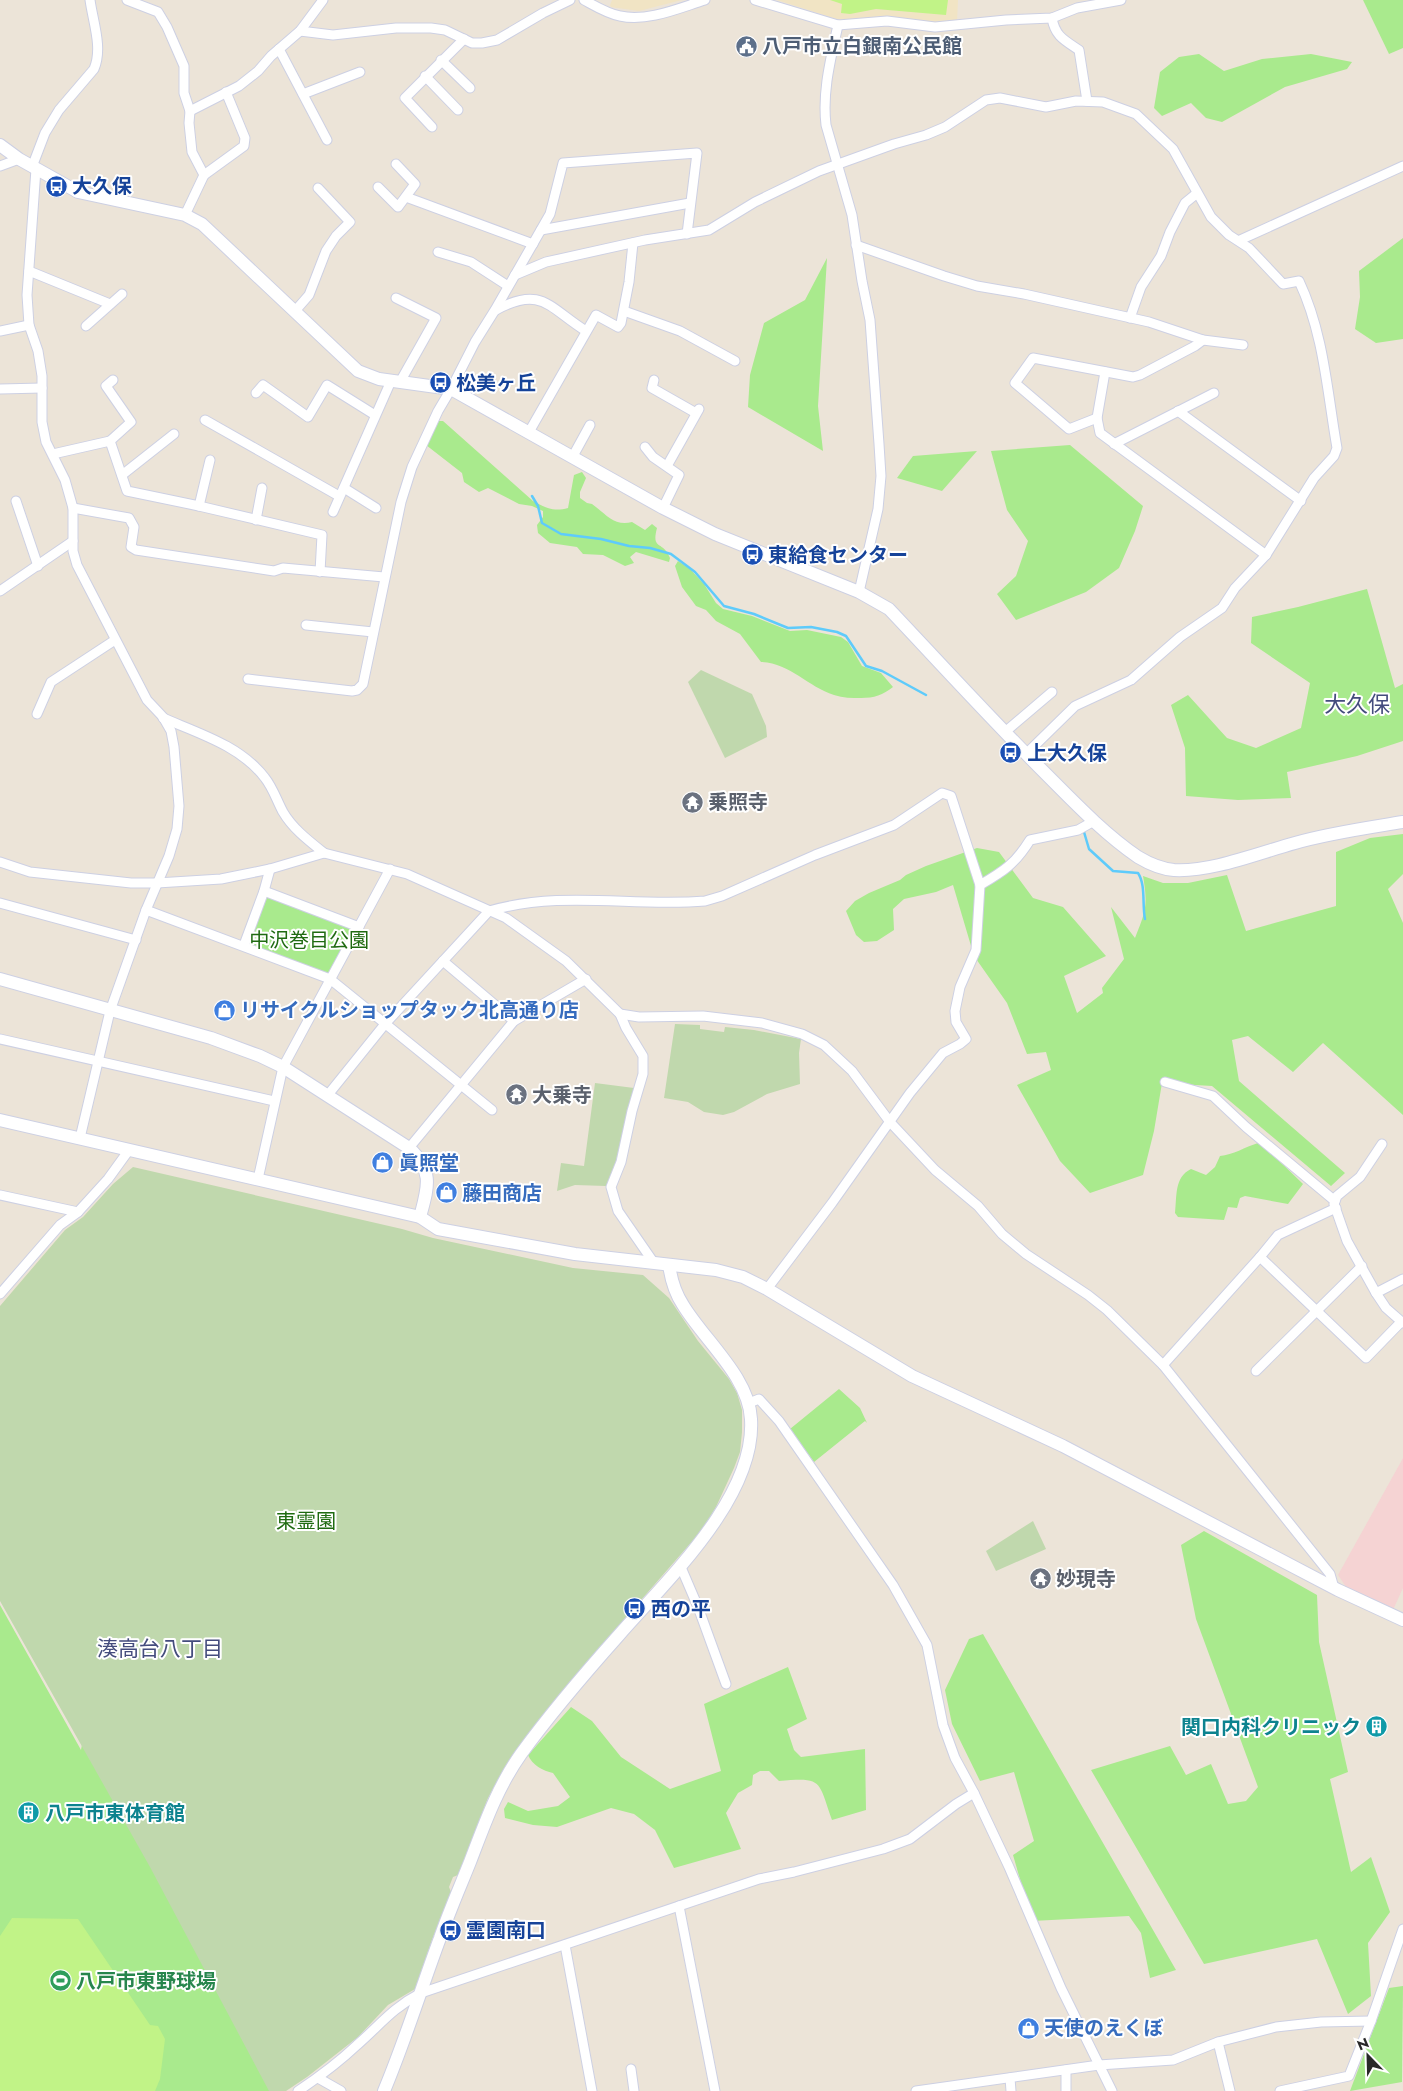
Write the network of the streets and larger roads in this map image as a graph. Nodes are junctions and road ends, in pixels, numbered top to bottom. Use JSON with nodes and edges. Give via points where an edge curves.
{"nodes":[{"id":1,"x":90,"y":0,"type":"edge"},
{"id":2,"x":127,"y":0,"type":"edge"},
{"id":3,"x":155,"y":0,"type":"edge"},
{"id":4,"x":322,"y":0,"type":"edge"},
{"id":5,"x":570,"y":0,"type":"edge"},
{"id":6,"x":584,"y":0,"type":"edge"},
{"id":7,"x":605,"y":0,"type":"edge"},
{"id":8,"x":705,"y":0,"type":"edge"},
{"id":9,"x":755,"y":0,"type":"edge"},
{"id":10,"x":1122,"y":0,"type":"edge"},
{"id":11,"x":597,"y":7,"type":"junction"},
{"id":12,"x":158,"y":12,"type":"junction"},
{"id":13,"x":1052,"y":18,"type":"junction"},
{"id":14,"x":838,"y":25,"type":"junction"},
{"id":15,"x":300,"y":31,"type":"junction"},
{"id":16,"x":464,"y":38,"type":"junction"},
{"id":17,"x":280,"y":49,"type":"junction"},
{"id":18,"x":441,"y":60,"type":"junction"},
{"id":19,"x":360,"y":72,"type":"dead end"},
{"id":20,"x":425,"y":76,"type":"junction"},
{"id":21,"x":470,"y":88,"type":"dead end"},
{"id":22,"x":226,"y":92,"type":"junction"},
{"id":23,"x":303,"y":94,"type":"junction"},
{"id":24,"x":1087,"y":101,"type":"junction"},
{"id":25,"x":190,"y":110,"type":"junction"},
{"id":26,"x":458,"y":110,"type":"dead end"},
{"id":27,"x":432,"y":127,"type":"dead end"},
{"id":28,"x":326,"y":140,"type":"dead end"},
{"id":29,"x":0,"y":145,"type":"edge"},
{"id":30,"x":19,"y":159,"type":"junction"},
{"id":31,"x":396,"y":164,"type":"dead end"},
{"id":32,"x":838,"y":165,"type":"junction"},
{"id":33,"x":0,"y":166,"type":"edge"},
{"id":34,"x":1403,"y":166,"type":"edge"},
{"id":35,"x":34,"y":168,"type":"junction"},
{"id":36,"x":204,"y":175,"type":"junction"},
{"id":37,"x":378,"y":187,"type":"dead end"},
{"id":38,"x":318,"y":188,"type":"dead end"},
{"id":39,"x":1196,"y":194,"type":"junction"},
{"id":40,"x":406,"y":197,"type":"junction"},
{"id":41,"x":690,"y":203,"type":"junction"},
{"id":42,"x":185,"y":215,"type":"junction"},
{"id":43,"x":541,"y":230,"type":"junction"},
{"id":44,"x":687,"y":234,"type":"junction"},
{"id":45,"x":1240,"y":240,"type":"junction"},
{"id":46,"x":633,"y":243,"type":"junction"},
{"id":47,"x":533,"y":244,"type":"junction"},
{"id":48,"x":856,"y":245,"type":"junction"},
{"id":49,"x":438,"y":252,"type":"dead end"},
{"id":50,"x":29,"y":271,"type":"junction"},
{"id":51,"x":515,"y":275,"type":"junction"},
{"id":52,"x":508,"y":286,"type":"junction"},
{"id":53,"x":122,"y":294,"type":"dead end"},
{"id":54,"x":396,"y":298,"type":"dead end"},
{"id":55,"x":110,"y":304,"type":"junction"},
{"id":56,"x":495,"y":310,"type":"junction"},
{"id":57,"x":295,"y":311,"type":"junction"},
{"id":58,"x":624,"y":311,"type":"junction"},
{"id":59,"x":1130,"y":318,"type":"junction"},
{"id":60,"x":29,"y":325,"type":"junction"},
{"id":61,"x":86,"y":326,"type":"dead end"},
{"id":62,"x":0,"y":331,"type":"edge"},
{"id":63,"x":586,"y":331,"type":"junction"},
{"id":64,"x":1202,"y":340,"type":"junction"},
{"id":65,"x":1243,"y":345,"type":"dead end"},
{"id":66,"x":735,"y":361,"type":"dead end"},
{"id":67,"x":1105,"y":372,"type":"junction"},
{"id":68,"x":113,"y":380,"type":"dead end"},
{"id":69,"x":654,"y":380,"type":"dead end"},
{"id":70,"x":396,"y":381,"type":"junction"},
{"id":71,"x":42,"y":388,"type":"junction"},
{"id":72,"x":0,"y":389,"type":"edge"},
{"id":73,"x":451,"y":389,"type":"junction"},
{"id":74,"x":256,"y":393,"type":"dead end"},
{"id":75,"x":1214,"y":393,"type":"dead end"},
{"id":76,"x":1178,"y":411,"type":"junction"},
{"id":77,"x":375,"y":415,"type":"junction"},
{"id":78,"x":1097,"y":418,"type":"junction"},
{"id":79,"x":205,"y":420,"type":"dead end"},
{"id":80,"x":590,"y":425,"type":"dead end"},
{"id":81,"x":529,"y":432,"type":"junction"},
{"id":82,"x":174,"y":434,"type":"dead end"},
{"id":83,"x":110,"y":441,"type":"junction"},
{"id":84,"x":1114,"y":444,"type":"junction"},
{"id":85,"x":644,"y":447,"type":"dead end"},
{"id":86,"x":53,"y":454,"type":"junction"},
{"id":87,"x":572,"y":456,"type":"junction"},
{"id":88,"x":210,"y":460,"type":"dead end"},
{"id":89,"x":667,"y":466,"type":"junction"},
{"id":90,"x":122,"y":475,"type":"junction"},
{"id":91,"x":262,"y":488,"type":"dead end"},
{"id":92,"x":341,"y":492,"type":"junction"},
{"id":93,"x":16,"y":501,"type":"dead end"},
{"id":94,"x":1301,"y":501,"type":"junction"},
{"id":95,"x":199,"y":506,"type":"junction"},
{"id":96,"x":73,"y":508,"type":"junction"},
{"id":97,"x":376,"y":508,"type":"dead end"},
{"id":98,"x":663,"y":508,"type":"junction"},
{"id":99,"x":333,"y":512,"type":"dead end"},
{"id":100,"x":256,"y":520,"type":"junction"},
{"id":101,"x":73,"y":541,"type":"junction"},
{"id":102,"x":1266,"y":555,"type":"junction"},
{"id":103,"x":38,"y":566,"type":"junction"},
{"id":104,"x":320,"y":572,"type":"junction"},
{"id":105,"x":384,"y":577,"type":"junction"},
{"id":106,"x":0,"y":591,"type":"edge"},
{"id":107,"x":859,"y":592,"type":"junction"},
{"id":108,"x":306,"y":625,"type":"dead end"},
{"id":109,"x":373,"y":632,"type":"junction"},
{"id":110,"x":115,"y":640,"type":"junction"},
{"id":111,"x":248,"y":680,"type":"dead end"},
{"id":112,"x":1052,"y":692,"type":"dead end"},
{"id":113,"x":37,"y":714,"type":"dead end"},
{"id":114,"x":163,"y":717,"type":"junction"},
{"id":115,"x":1005,"y":732,"type":"junction"},
{"id":116,"x":1026,"y":754,"type":"junction"},
{"id":117,"x":1094,"y":820,"type":"junction"},
{"id":118,"x":1403,"y":822,"type":"edge"},
{"id":119,"x":324,"y":853,"type":"junction"},
{"id":120,"x":0,"y":862,"type":"edge"},
{"id":121,"x":270,"y":869,"type":"junction"},
{"id":122,"x":390,"y":869,"type":"junction"},
{"id":123,"x":157,"y":883,"type":"junction"},
{"id":124,"x":980,"y":885,"type":"junction"},
{"id":125,"x":264,"y":892,"type":"junction"},
{"id":126,"x":0,"y":903,"type":"edge"},
{"id":127,"x":146,"y":910,"type":"junction"},
{"id":128,"x":488,"y":910,"type":"junction"},
{"id":129,"x":359,"y":927,"type":"junction"},
{"id":130,"x":136,"y":940,"type":"junction"},
{"id":131,"x":244,"y":945,"type":"junction"},
{"id":132,"x":442,"y":962,"type":"junction"},
{"id":133,"x":0,"y":979,"type":"edge"},
{"id":134,"x":330,"y":979,"type":"junction"},
{"id":135,"x":586,"y":979,"type":"junction"},
{"id":136,"x":110,"y":1011,"type":"junction"},
{"id":137,"x":620,"y":1014,"type":"junction"},
{"id":138,"x":514,"y":1021,"type":"junction"},
{"id":139,"x":386,"y":1024,"type":"junction"},
{"id":140,"x":0,"y":1039,"type":"edge"},
{"id":141,"x":98,"y":1062,"type":"junction"},
{"id":142,"x":282,"y":1067,"type":"junction"},
{"id":143,"x":1165,"y":1082,"type":"dead end"},
{"id":144,"x":460,"y":1085,"type":"junction"},
{"id":145,"x":327,"y":1096,"type":"junction"},
{"id":146,"x":274,"y":1101,"type":"junction"},
{"id":147,"x":492,"y":1110,"type":"dead end"},
{"id":148,"x":0,"y":1120,"type":"edge"},
{"id":149,"x":890,"y":1122,"type":"junction"},
{"id":150,"x":80,"y":1138,"type":"junction"},
{"id":151,"x":1382,"y":1144,"type":"dead end"},
{"id":152,"x":409,"y":1148,"type":"junction"},
{"id":153,"x":129,"y":1150,"type":"junction"},
{"id":154,"x":258,"y":1179,"type":"junction"},
{"id":155,"x":0,"y":1195,"type":"edge"},
{"id":156,"x":1335,"y":1205,"type":"junction"},
{"id":157,"x":78,"y":1212,"type":"junction"},
{"id":158,"x":420,"y":1217,"type":"junction"},
{"id":159,"x":1260,"y":1257,"type":"junction"},
{"id":160,"x":654,"y":1263,"type":"junction"},
{"id":161,"x":669,"y":1265,"type":"junction"},
{"id":162,"x":1362,"y":1266,"type":"junction"},
{"id":163,"x":1403,"y":1279,"type":"edge"},
{"id":164,"x":768,"y":1289,"type":"junction"},
{"id":165,"x":1376,"y":1293,"type":"junction"},
{"id":166,"x":0,"y":1294,"type":"edge"},
{"id":167,"x":1317,"y":1311,"type":"junction"},
{"id":168,"x":1402,"y":1323,"type":"edge"},
{"id":169,"x":1163,"y":1365,"type":"junction"},
{"id":170,"x":1256,"y":1371,"type":"dead end"},
{"id":171,"x":749,"y":1403,"type":"junction"},
{"id":172,"x":680,"y":1565,"type":"junction"},
{"id":173,"x":1334,"y":1588,"type":"junction"},
{"id":174,"x":1403,"y":1620,"type":"edge"},
{"id":175,"x":726,"y":1684,"type":"dead end"},
{"id":176,"x":974,"y":1793,"type":"junction"},
{"id":177,"x":679,"y":1906,"type":"junction"},
{"id":178,"x":1403,"y":1929,"type":"edge"},
{"id":179,"x":565,"y":1945,"type":"junction"},
{"id":180,"x":420,"y":1993,"type":"junction"},
{"id":181,"x":1371,"y":2021,"type":"junction"},
{"id":182,"x":1218,"y":2042,"type":"junction"},
{"id":183,"x":1099,"y":2065,"type":"junction"},
{"id":184,"x":631,"y":2069,"type":"dead end"},
{"id":185,"x":1066,"y":2070,"type":"junction"},
{"id":186,"x":318,"y":2078,"type":"junction"},
{"id":187,"x":1010,"y":2078,"type":"junction"},
{"id":188,"x":956,"y":2088,"type":"edge"},
{"id":189,"x":298,"y":2091,"type":"edge"},
{"id":190,"x":342,"y":2091,"type":"edge"},
{"id":191,"x":384,"y":2091,"type":"edge"},
{"id":192,"x":592,"y":2091,"type":"edge"},
{"id":193,"x":634,"y":2091,"type":"edge"},
{"id":194,"x":715,"y":2091,"type":"edge"},
{"id":195,"x":916,"y":2091,"type":"edge"},
{"id":196,"x":1011,"y":2091,"type":"edge"},
{"id":197,"x":1066,"y":2091,"type":"edge"},
{"id":198,"x":1112,"y":2091,"type":"edge"},
{"id":199,"x":1230,"y":2091,"type":"edge"},
{"id":200,"x":1280,"y":2091,"type":"edge"}],
"edges":[{"from":1,"to":35,"type":"street","via":[[98,60],[45,133]]},
{"from":2,"to":12,"type":"street"},
{"from":3,"to":12,"type":"street"},
{"from":4,"to":15,"type":"street"},
{"from":5,"to":16,"type":"street","via":[[497,40],[472,43]]},
{"from":6,"to":11,"type":"street"},
{"from":7,"to":11,"type":"street"},
{"from":8,"to":11,"type":"street","via":[[659,14],[636,17],[620,16]]},
{"from":9,"to":14,"type":"street"},
{"from":10,"to":13,"type":"street","via":[[1077,8]]},
{"from":12,"to":25,"type":"street","via":[[184,66],[184,93]]},
{"from":13,"to":14,"type":"street","via":[[935,27],[887,21]]},
{"from":13,"to":24,"type":"street","via":[[1054,29],[1079,50]]},
{"from":14,"to":32,"type":"street","via":[[824,94],[824,110]]},
{"from":15,"to":16,"type":"street","via":[[333,35],[431,28]]},
{"from":15,"to":17,"type":"street"},
{"from":16,"to":18,"type":"street"},
{"from":17,"to":22,"type":"street","via":[[258,71]]},
{"from":17,"to":23,"type":"street"},
{"from":18,"to":20,"type":"street"},
{"from":18,"to":21,"type":"street"},
{"from":19,"to":23,"type":"street"},
{"from":20,"to":26,"type":"street"},
{"from":20,"to":27,"type":"street","via":[[405,98]]},
{"from":22,"to":25,"type":"street"},
{"from":22,"to":36,"type":"street","via":[[245,138],[244,146]]},
{"from":23,"to":28,"type":"street"},
{"from":24,"to":32,"type":"street","via":[[1046,107],[1000,98],[986,100],[945,127]]},
{"from":24,"to":39,"type":"street","via":[[1103,102],[1136,114],[1173,150]]},
{"from":25,"to":36,"type":"street","via":[[192,152]]},
{"from":29,"to":30,"type":"street"},
{"from":30,"to":33,"type":"street"},
{"from":30,"to":35,"type":"street"},
{"from":31,"to":40,"type":"street","via":[[415,184]]},
{"from":32,"to":44,"type":"street","via":[[755,202],[709,230]]},
{"from":32,"to":48,"type":"street","via":[[849,199]]},
{"from":34,"to":45,"type":"street"},
{"from":35,"to":42,"type":"street","via":[[78,192]]},
{"from":35,"to":50,"type":"street"},
{"from":36,"to":42,"type":"street"},
{"from":37,"to":40,"type":"street","via":[[398,207]]},
{"from":38,"to":57,"type":"street","via":[[350,222],[326,252],[309,294]]},
{"from":39,"to":45,"type":"street","via":[[1211,217],[1229,235]]},
{"from":39,"to":59,"type":"street","via":[[1185,203],[1161,256],[1142,287]]},
{"from":40,"to":47,"type":"street"},
{"from":41,"to":43,"type":"street"},
{"from":41,"to":43,"type":"street","via":[[697,152],[563,163],[550,214]]},
{"from":41,"to":44,"type":"street"},
{"from":42,"to":57,"type":"street","via":[[202,224]]},
{"from":43,"to":47,"type":"street"},
{"from":44,"to":46,"type":"street"},
{"from":45,"to":94,"type":"street","via":[[1283,284],[1299,281],[1310,304],[1323,353],[1337,448]]},
{"from":46,"to":51,"type":"street","via":[[546,262]]},
{"from":46,"to":58,"type":"street"},
{"from":47,"to":51,"type":"street"},
{"from":48,"to":59,"type":"street","via":[[977,286]]},
{"from":48,"to":107,"type":"street","via":[[870,320],[881,476],[878,509]]},
{"from":49,"to":52,"type":"street","via":[[471,262]]},
{"from":50,"to":55,"type":"street"},
{"from":50,"to":60,"type":"street"},
{"from":51,"to":52,"type":"street"},
{"from":52,"to":56,"type":"street"},
{"from":53,"to":55,"type":"street"},
{"from":54,"to":70,"type":"street","via":[[436,318]]},
{"from":55,"to":61,"type":"street"},
{"from":56,"to":63,"type":"street","via":[[525,299],[538,298]]},
{"from":56,"to":73,"type":"street","via":[[474,342]]},
{"from":57,"to":70,"type":"street","via":[[358,371]]},
{"from":58,"to":63,"type":"street","via":[[618,328],[596,315]]},
{"from":58,"to":66,"type":"street","via":[[680,331]]},
{"from":59,"to":64,"type":"street"},
{"from":60,"to":62,"type":"street"},
{"from":60,"to":71,"type":"street","via":[[38,351]]},
{"from":63,"to":81,"type":"street"},
{"from":64,"to":65,"type":"street"},
{"from":64,"to":67,"type":"street","via":[[1140,375],[1132,377]]},
{"from":67,"to":78,"type":"street"},
{"from":67,"to":78,"type":"street","via":[[1033,358],[1014,383],[1069,429]]},
{"from":68,"to":83,"type":"street","via":[[106,386],[132,422]]},
{"from":69,"to":89,"type":"street","via":[[652,388],[697,411]]},
{"from":70,"to":73,"type":"street"},
{"from":70,"to":77,"type":"street"},
{"from":71,"to":72,"type":"street"},
{"from":71,"to":86,"type":"street","via":[[42,422],[46,442]]},
{"from":73,"to":81,"type":"street"},
{"from":73,"to":105,"type":"street","via":[[412,467]]},
{"from":74,"to":77,"type":"street","via":[[263,385],[308,417],[327,385]]},
{"from":75,"to":76,"type":"street"},
{"from":76,"to":84,"type":"street"},
{"from":76,"to":94,"type":"street"},
{"from":77,"to":92,"type":"street"},
{"from":78,"to":84,"type":"street","via":[[1100,433]]},
{"from":79,"to":92,"type":"street"},
{"from":80,"to":87,"type":"street"},
{"from":81,"to":87,"type":"street"},
{"from":82,"to":90,"type":"street"},
{"from":83,"to":86,"type":"street"},
{"from":83,"to":90,"type":"street"},
{"from":84,"to":102,"type":"street"},
{"from":85,"to":89,"type":"street","via":[[652,457]]},
{"from":86,"to":96,"type":"street"},
{"from":87,"to":98,"type":"street"},
{"from":88,"to":95,"type":"street"},
{"from":89,"to":98,"type":"street","via":[[678,472],[680,478]]},
{"from":90,"to":95,"type":"street","via":[[127,491]]},
{"from":91,"to":100,"type":"street"},
{"from":92,"to":97,"type":"street"},
{"from":92,"to":99,"type":"street"},
{"from":93,"to":103,"type":"street"},
{"from":94,"to":102,"type":"street"},
{"from":95,"to":100,"type":"street"},
{"from":96,"to":101,"type":"street"},
{"from":96,"to":104,"type":"street","via":[[128,518],[134,527],[131,542],[136,550],[274,571],[283,568]]},
{"from":98,"to":107,"type":"street","via":[[715,534]]},
{"from":100,"to":104,"type":"street","via":[[322,535]]},
{"from":101,"to":103,"type":"street"},
{"from":101,"to":110,"type":"street","via":[[77,566]]},
{"from":102,"to":116,"type":"street","via":[[1222,608],[1180,637],[1131,680],[1075,706]]},
{"from":103,"to":106,"type":"street"},
{"from":104,"to":105,"type":"street"},
{"from":105,"to":109,"type":"street"},
{"from":107,"to":115,"type":"street","via":[[889,609]]},
{"from":108,"to":109,"type":"street"},
{"from":109,"to":111,"type":"street","via":[[363,684],[357,690]]},
{"from":110,"to":113,"type":"street","via":[[51,682]]},
{"from":110,"to":114,"type":"street","via":[[147,700]]},
{"from":112,"to":115,"type":"street"},
{"from":114,"to":119,"type":"street","via":[[237,752],[266,778],[295,828]]},
{"from":114,"to":123,"type":"street","via":[[171,731],[174,747],[179,806],[177,829]]},
{"from":115,"to":116,"type":"street"},
{"from":116,"to":117,"type":"street"},
{"from":117,"to":118,"type":"street","via":[[1140,858],[1172,870],[1192,870],[1297,842]]},
{"from":117,"to":124,"type":"street","via":[[1078,830],[1030,840],[1007,869]]},
{"from":119,"to":121,"type":"street"},
{"from":119,"to":122,"type":"street"},
{"from":120,"to":123,"type":"street","via":[[30,872]]},
{"from":121,"to":123,"type":"street","via":[[221,879]]},
{"from":121,"to":125,"type":"street"},
{"from":122,"to":128,"type":"street"},
{"from":122,"to":129,"type":"street"},
{"from":123,"to":127,"type":"street"},
{"from":124,"to":128,"type":"street","via":[[952,796],[942,792],[894,824],[706,901],[557,899]]},
{"from":124,"to":149,"type":"street","via":[[976,950],[960,987],[955,1011],[956,1022],[966,1039],[943,1052]]},
{"from":125,"to":129,"type":"street"},
{"from":125,"to":131,"type":"street"},
{"from":126,"to":130,"type":"street"},
{"from":127,"to":130,"type":"street"},
{"from":127,"to":131,"type":"street"},
{"from":128,"to":132,"type":"street"},
{"from":128,"to":135,"type":"street","via":[[527,931]]},
{"from":129,"to":134,"type":"street"},
{"from":130,"to":136,"type":"street"},
{"from":131,"to":134,"type":"street"},
{"from":132,"to":138,"type":"street"},
{"from":132,"to":139,"type":"street"},
{"from":133,"to":136,"type":"street"},
{"from":134,"to":139,"type":"street"},
{"from":134,"to":142,"type":"street"},
{"from":135,"to":137,"type":"street"},
{"from":135,"to":138,"type":"street"},
{"from":136,"to":141,"type":"street"},
{"from":136,"to":142,"type":"street","via":[[236,1046]]},
{"from":137,"to":149,"type":"street","via":[[724,1018],[762,1023],[802,1034],[824,1045],[852,1071]]},
{"from":137,"to":160,"type":"street","via":[[643,1056],[643,1074],[621,1162],[611,1187],[618,1211]]},
{"from":138,"to":144,"type":"street"},
{"from":139,"to":144,"type":"street"},
{"from":139,"to":145,"type":"street"},
{"from":140,"to":141,"type":"street"},
{"from":141,"to":146,"type":"street"},
{"from":141,"to":150,"type":"street"},
{"from":142,"to":145,"type":"street"},
{"from":142,"to":146,"type":"street"},
{"from":143,"to":156,"type":"street","via":[[1213,1096]]},
{"from":144,"to":147,"type":"street"},
{"from":144,"to":152,"type":"street"},
{"from":145,"to":152,"type":"street"},
{"from":146,"to":154,"type":"street"},
{"from":148,"to":150,"type":"street"},
{"from":149,"to":164,"type":"street"},
{"from":149,"to":169,"type":"street","via":[[935,1170],[978,1206],[1007,1239],[1107,1310]]},
{"from":150,"to":153,"type":"street"},
{"from":151,"to":156,"type":"street","via":[[1360,1176],[1337,1196]]},
{"from":152,"to":158,"type":"street","via":[[419,1157],[428,1180]]},
{"from":153,"to":154,"type":"street"},
{"from":153,"to":157,"type":"street"},
{"from":154,"to":158,"type":"street"},
{"from":155,"to":157,"type":"street"},
{"from":156,"to":159,"type":"street","via":[[1278,1235]]},
{"from":156,"to":162,"type":"street","via":[[1347,1241]]},
{"from":157,"to":166,"type":"street","via":[[60,1225]]},
{"from":158,"to":160,"type":"street","via":[[438,1229],[575,1254]]},
{"from":159,"to":167,"type":"street"},
{"from":159,"to":169,"type":"street"},
{"from":160,"to":161,"type":"street"},
{"from":161,"to":164,"type":"street","via":[[716,1270],[743,1277]]},
{"from":161,"to":171,"type":"street","via":[[682,1305],[732,1372]]},
{"from":162,"to":165,"type":"street"},
{"from":162,"to":167,"type":"street"},
{"from":163,"to":165,"type":"street"},
{"from":164,"to":173,"type":"street","via":[[912,1376],[1064,1446]]},
{"from":165,"to":168,"type":"street"},
{"from":167,"to":168,"type":"street","via":[[1366,1358]]},
{"from":167,"to":170,"type":"street"},
{"from":169,"to":173,"type":"street","via":[[1330,1574]]},
{"from":171,"to":172,"type":"street","via":[[749,1445],[734,1490],[717,1518]]},
{"from":171,"to":176,"type":"street","via":[[760,1400],[779,1421],[893,1585],[927,1645],[943,1725],[955,1758]]},
{"from":172,"to":175,"type":"street"},
{"from":172,"to":180,"type":"street","via":[[521,1754],[498,1790]]},
{"from":173,"to":174,"type":"street"},
{"from":176,"to":177,"type":"street","via":[[910,1839],[759,1879]]},
{"from":176,"to":183,"type":"street","via":[[1009,1866],[1060,1988]]},
{"from":177,"to":179,"type":"street"},
{"from":177,"to":194,"type":"street"},
{"from":178,"to":181,"type":"street"},
{"from":179,"to":180,"type":"street"},
{"from":179,"to":192,"type":"street"},
{"from":180,"to":186,"type":"street","via":[[388,2014],[357,2046]]},
{"from":180,"to":191,"type":"street"},
{"from":181,"to":182,"type":"street","via":[[1276,2027]]},
{"from":181,"to":200,"type":"street","via":[[1348,2076]]},
{"from":182,"to":183,"type":"street","via":[[1173,2060]]},
{"from":182,"to":199,"type":"street"},
{"from":183,"to":185,"type":"street"},
{"from":183,"to":198,"type":"street"},
{"from":184,"to":193,"type":"street"},
{"from":185,"to":187,"type":"street"},
{"from":185,"to":197,"type":"street"},
{"from":186,"to":189,"type":"street"},
{"from":186,"to":190,"type":"street"},
{"from":187,"to":188,"type":"street"},
{"from":187,"to":196,"type":"street"},
{"from":188,"to":195,"type":"street"}]}
